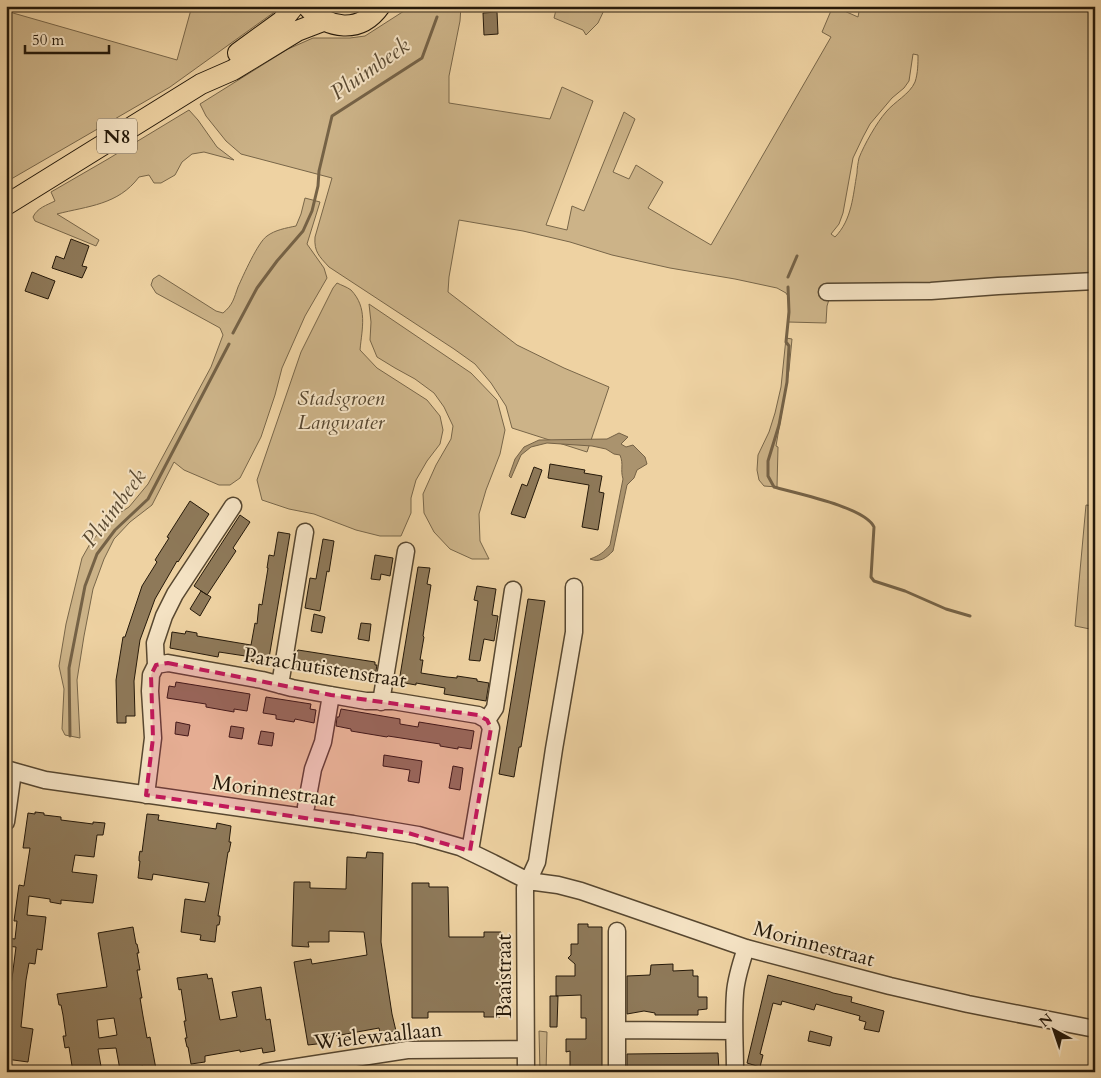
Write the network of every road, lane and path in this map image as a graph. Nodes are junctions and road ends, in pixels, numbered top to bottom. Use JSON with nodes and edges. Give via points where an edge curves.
{"nodes":[{"id":1,"x":294,"y":6,"type":"edge"},
{"id":2,"x":307,"y":6,"type":"edge"},
{"id":3,"x":384,"y":8,"type":"edge"},
{"id":4,"x":324,"y":21,"type":"junction"},
{"id":5,"x":201,"y":84,"type":"junction"},
{"id":6,"x":6,"y":205,"type":"edge"},
{"id":7,"x":1095,"y":281,"type":"edge"},
{"id":8,"x":827,"y":292,"type":"dead end"},
{"id":9,"x":232,"y":506,"type":"dead end"},
{"id":10,"x":305,"y":532,"type":"dead end"},
{"id":11,"x":406,"y":551,"type":"dead end"},
{"id":12,"x":574,"y":588,"type":"dead end"},
{"id":13,"x":513,"y":590,"type":"dead end"},
{"id":14,"x":156,"y":665,"type":"junction"},
{"id":15,"x":280,"y":685,"type":"junction"},
{"id":16,"x":331,"y":695,"type":"junction"},
{"id":17,"x":381,"y":702,"type":"junction"},
{"id":18,"x":487,"y":720,"type":"junction"},
{"id":19,"x":10,"y":770,"type":"edge"},
{"id":20,"x":146,"y":795,"type":"junction"},
{"id":21,"x":306,"y":807,"type":"dead end"},
{"id":22,"x":6,"y":822,"type":"edge"},
{"id":23,"x":470,"y":851,"type":"junction"},
{"id":24,"x":528,"y":881,"type":"junction"},
{"id":25,"x":617,"y":931,"type":"dead end"},
{"id":26,"x":746,"y":948,"type":"junction"},
{"id":27,"x":1095,"y":1029,"type":"edge"},
{"id":28,"x":618,"y":1030,"type":"junction"},
{"id":29,"x":733,"y":1031,"type":"junction"},
{"id":30,"x":526,"y":1049,"type":"junction"},
{"id":31,"x":265,"y":1072,"type":"edge"},
{"id":32,"x":526,"y":1072,"type":"edge"},
{"id":33,"x":617,"y":1072,"type":"edge"},
{"id":34,"x":735,"y":1072,"type":"edge"}],
"edges":[{"from":1,"to":5,"type":"main road","number":"N8","via":[[282,20]]},
{"from":2,"to":4,"type":"main road"},
{"from":3,"to":4,"type":"main road","number":"N8","via":[[358,23],[335,25]]},
{"from":4,"to":5,"type":"main road","number":"N8","via":[[297,31],[233,70]]},
{"from":5,"to":6,"type":"main road","number":"N8"},
{"from":7,"to":8,"type":"street","via":[[931,292]]},
{"from":9,"to":14,"type":"street","via":[[164,616],[155,643]]},
{"from":10,"to":15,"type":"street"},
{"from":11,"to":17,"type":"street"},
{"from":12,"to":24,"type":"street","via":[[574,632],[537,862]]},
{"from":13,"to":18,"type":"street","via":[[495,708]]},
{"from":14,"to":15,"type":"street","name":"Parachutistenstraat","via":[[168,663]]},
{"from":14,"to":20,"type":"street","via":[[151,675],[153,738]]},
{"from":15,"to":16,"type":"street","name":"Parachutistenstraat"},
{"from":16,"to":17,"type":"street","name":"Parachutistenstraat"},
{"from":16,"to":21,"type":"street"},
{"from":17,"to":18,"type":"street","name":"Parachutistenstraat","via":[[413,704]]},
{"from":18,"to":23,"type":"street","via":[[491,728]]},
{"from":19,"to":20,"type":"street","name":"Morinnestraat","via":[[45,780]]},
{"from":19,"to":22,"type":"street"},
{"from":20,"to":23,"type":"street","name":"Morinnestraat","via":[[408,833]]},
{"from":23,"to":24,"type":"street","name":"Morinnestraat"},
{"from":24,"to":26,"type":"street","name":"Morinnestraat","via":[[581,891]]},
{"from":24,"to":30,"type":"street","name":"Baaistraat","via":[[525,888]]},
{"from":25,"to":28,"type":"street"},
{"from":26,"to":27,"type":"street","name":"Morinnestraat","via":[[890,986]]},
{"from":26,"to":29,"type":"street","via":[[735,992]]},
{"from":28,"to":29,"type":"street"},
{"from":28,"to":33,"type":"street"},
{"from":29,"to":34,"type":"street"},
{"from":30,"to":31,"type":"street","name":"Wielewaallaan","via":[[408,1050]]},
{"from":30,"to":32,"type":"street","name":"Baaistraat"}]}
